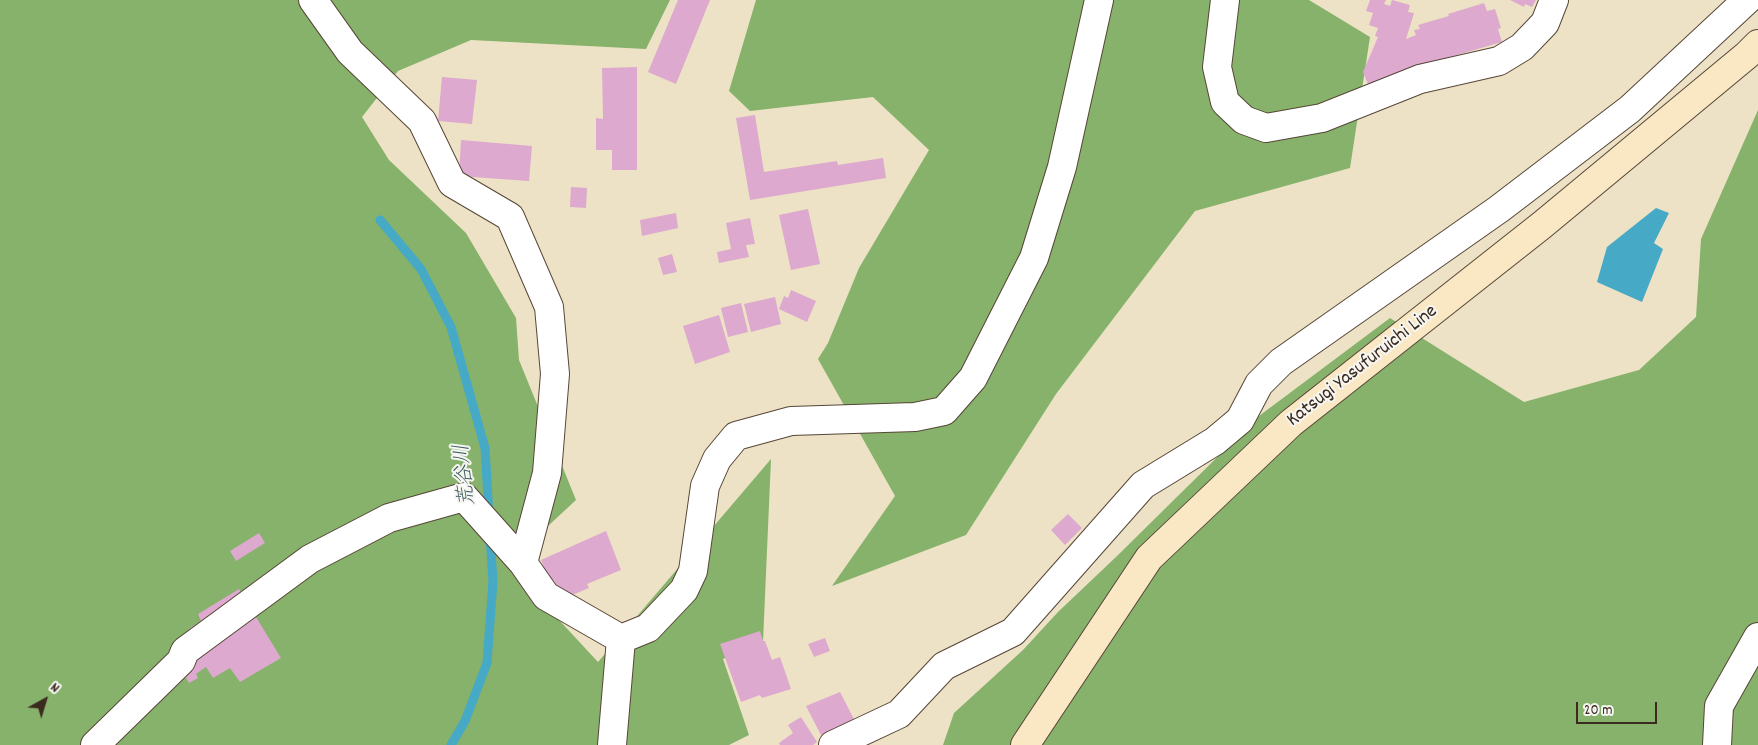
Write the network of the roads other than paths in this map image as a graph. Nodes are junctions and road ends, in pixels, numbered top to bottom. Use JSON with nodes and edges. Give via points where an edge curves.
{"nodes":[{"id":1,"x":313,"y":0,"type":"edge"},
{"id":2,"x":1099,"y":0,"type":"edge"},
{"id":3,"x":1225,"y":0,"type":"edge"},
{"id":4,"x":1554,"y":0,"type":"edge"},
{"id":5,"x":1747,"y":0,"type":"edge"},
{"id":6,"x":1758,"y":44,"type":"edge"},
{"id":7,"x":523,"y":563,"type":"junction"},
{"id":8,"x":1758,"y":637,"type":"edge"},
{"id":9,"x":621,"y":639,"type":"junction"},
{"id":10,"x":95,"y":745,"type":"edge"},
{"id":11,"x":612,"y":745,"type":"edge"},
{"id":12,"x":833,"y":745,"type":"edge"},
{"id":13,"x":1025,"y":745,"type":"edge"},
{"id":14,"x":1717,"y":745,"type":"edge"}],
"edges":[{"from":1,"to":7,"type":"street","via":[[350,52],[422,121],[452,182],[510,217],[549,307],[555,374],[547,473]]},
{"from":2,"to":9,"type":"street","via":[[1062,166],[1034,258],[973,378],[944,411],[915,417],[791,421],[736,436],[717,460],[706,486],[693,571],[684,590],[648,628]]},
{"from":3,"to":4,"type":"street","via":[[1217,67],[1225,102],[1244,120],[1266,128],[1322,118],[1420,79],[1499,61],[1522,47],[1545,23]]},
{"from":5,"to":12,"type":"street","via":[[1630,109],[1499,209],[1281,362],[1260,384],[1240,420],[1215,442],[1143,485],[1013,632],[944,666],[899,714]]},
{"from":6,"to":13,"type":"main road","name":"Katsugi Yasufuruichi Line","via":[[1542,226],[1291,423],[1149,558]]},
{"from":7,"to":9,"type":"street","via":[[546,596]]},
{"from":7,"to":10,"type":"street","via":[[464,497],[388,518],[310,559],[185,651],[181,661]]},
{"from":8,"to":14,"type":"street","via":[[1719,706]]},
{"from":9,"to":11,"type":"street"}]}
